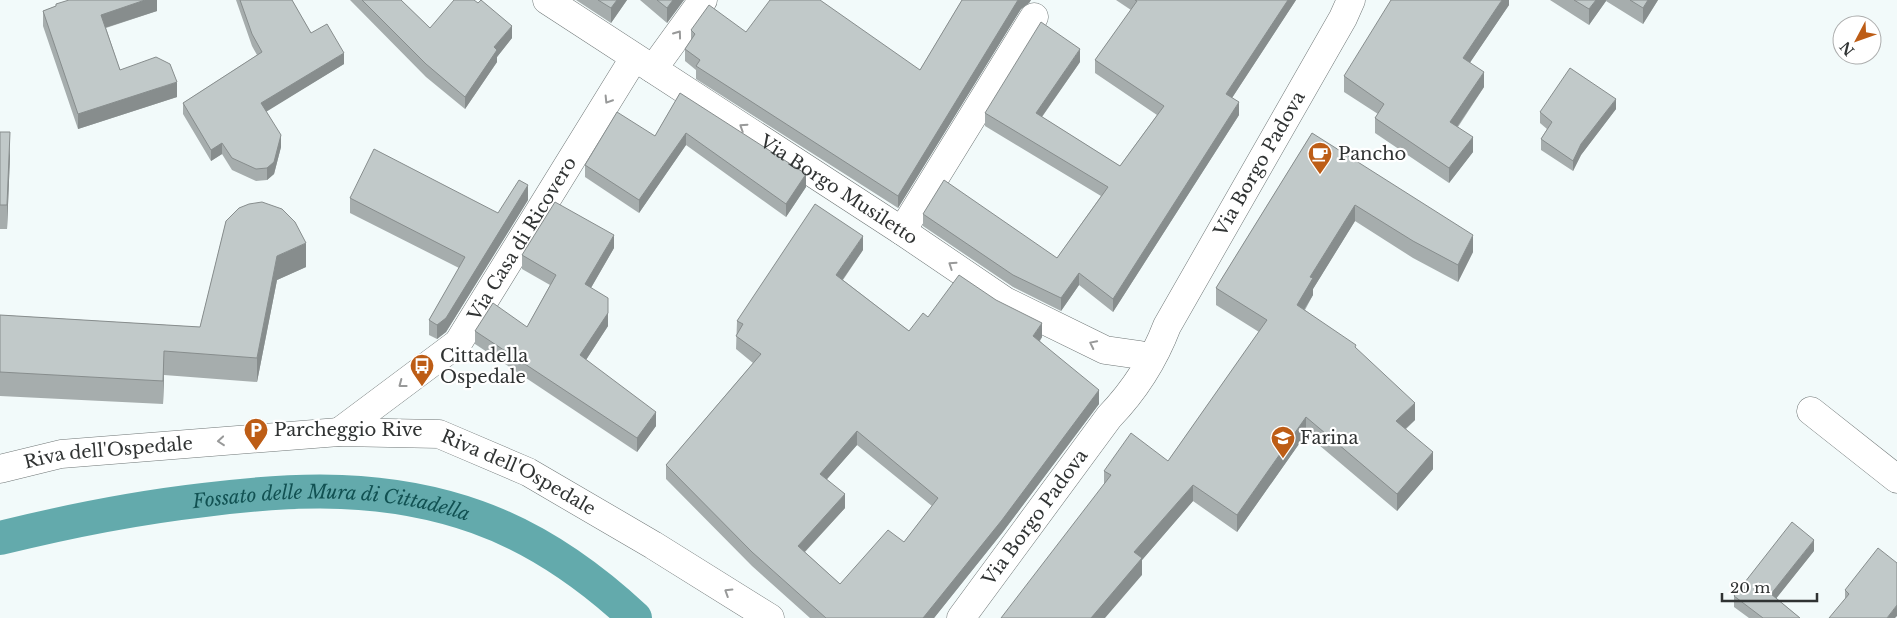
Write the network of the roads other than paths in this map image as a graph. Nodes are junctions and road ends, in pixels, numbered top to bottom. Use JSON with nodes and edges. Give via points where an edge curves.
{"nodes":[{"id":1,"x":547,"y":0,"type":"edge"},
{"id":2,"x":703,"y":0,"type":"edge"},
{"id":3,"x":1351,"y":0,"type":"edge"},
{"id":4,"x":1034,"y":17,"type":"dead end"},
{"id":5,"x":644,"y":64,"type":"junction"},
{"id":6,"x":902,"y":231,"type":"junction"},
{"id":7,"x":1167,"y":326,"type":"junction"},
{"id":8,"x":1140,"y":355,"type":"junction"},
{"id":9,"x":1811,"y":411,"type":"dead end"},
{"id":10,"x":1109,"y":417,"type":"junction"},
{"id":11,"x":339,"y":432,"type":"junction"},
{"id":12,"x":0,"y":469,"type":"edge"},
{"id":13,"x":1897,"y":479,"type":"edge"},
{"id":14,"x":770,"y":618,"type":"edge"},
{"id":15,"x":961,"y":618,"type":"edge"}],
"edges":[{"from":1,"to":5,"type":"street","name":"Via Borgo Musiletto"},
{"from":5,"to":2,"type":"street","name":"Via Casa di Ricovero","one_way":true},
{"from":3,"to":7,"type":"street","name":"Via Borgo Padova"},
{"from":4,"to":6,"type":"street"},
{"from":6,"to":5,"type":"street","name":"Via Borgo Musiletto","one_way":true},
{"from":5,"to":11,"type":"street","name":"Via Casa di Ricovero","one_way":true,"via":[[458,343]]},
{"from":8,"to":6,"type":"street","name":"Via Borgo Musiletto","one_way":true,"via":[[1105,350],[1005,302]]},
{"from":7,"to":8,"type":"street","name":"Via Borgo Padova"},
{"from":7,"to":10,"type":"street","name":"Via Borgo Padova","via":[[1158,350]]},
{"from":8,"to":10,"type":"street","name":"Via Borgo Padova","via":[[1115,397]]},
{"from":9,"to":13,"type":"street"},
{"from":10,"to":15,"type":"street","name":"Via Borgo Padova"},
{"from":11,"to":12,"type":"street","name":"Riva dell'Ospedale","one_way":true,"via":[[61,454]]},
{"from":14,"to":11,"type":"street","name":"Riva dell'Ospedale","one_way":true,"via":[[528,472],[439,434]]}]}
